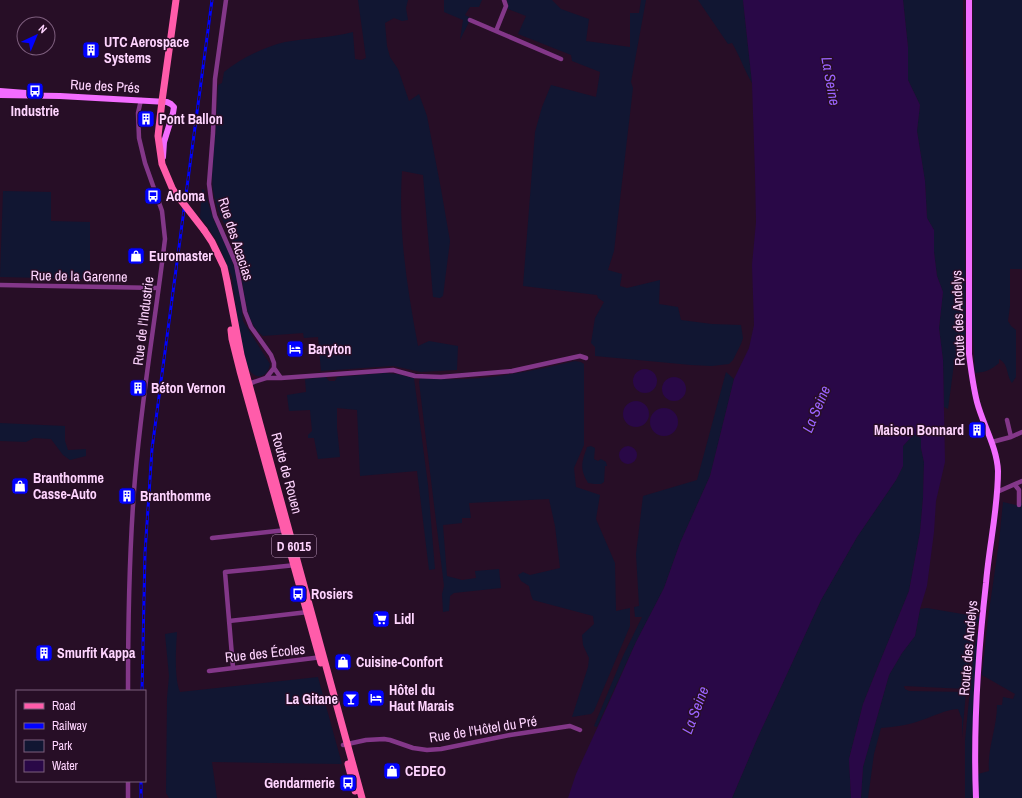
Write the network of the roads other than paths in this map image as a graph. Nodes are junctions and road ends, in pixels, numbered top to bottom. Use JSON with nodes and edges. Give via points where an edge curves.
{"nodes":[{"id":1,"x":176,"y":0,"type":"edge"},
{"id":2,"x":226,"y":0,"type":"edge"},
{"id":3,"x":504,"y":0,"type":"edge"},
{"id":4,"x":969,"y":0,"type":"edge"},
{"id":5,"x":470,"y":20,"type":"dead end"},
{"id":6,"x":496,"y":31,"type":"junction"},
{"id":7,"x":561,"y":58,"type":"dead end"},
{"id":8,"x":0,"y":91,"type":"edge"},
{"id":9,"x":0,"y":95,"type":"edge"},
{"id":10,"x":47,"y":95,"type":"junction"},
{"id":11,"x":141,"y":100,"type":"junction"},
{"id":12,"x":162,"y":101,"type":"junction"},
{"id":13,"x":162,"y":164,"type":"junction"},
{"id":14,"x":0,"y":285,"type":"edge"},
{"id":15,"x":158,"y":288,"type":"junction"},
{"id":16,"x":586,"y":358,"type":"dead end"},
{"id":17,"x":274,"y":368,"type":"junction"},
{"id":18,"x":266,"y":378,"type":"junction"},
{"id":19,"x":281,"y":378,"type":"junction"},
{"id":20,"x":247,"y":384,"type":"junction"},
{"id":21,"x":1007,"y":420,"type":"dead end"},
{"id":22,"x":1022,"y":432,"type":"edge"},
{"id":23,"x":1011,"y":437,"type":"junction"},
{"id":24,"x":992,"y":442,"type":"junction"},
{"id":25,"x":1022,"y":481,"type":"edge"},
{"id":26,"x":1015,"y":485,"type":"junction"},
{"id":27,"x":997,"y":492,"type":"junction"},
{"id":28,"x":1019,"y":505,"type":"dead end"},
{"id":29,"x":287,"y":530,"type":"junction"},
{"id":30,"x":212,"y":538,"type":"dead end"},
{"id":31,"x":296,"y":565,"type":"junction"},
{"id":32,"x":309,"y":612,"type":"junction"},
{"id":33,"x":229,"y":620,"type":"junction"},
{"id":34,"x":322,"y":658,"type":"junction"},
{"id":35,"x":233,"y":668,"type":"junction"},
{"id":36,"x":209,"y":671,"type":"dead end"},
{"id":37,"x":128,"y":690,"type":"edge"},
{"id":38,"x":580,"y":730,"type":"dead end"},
{"id":39,"x":345,"y":745,"type":"junction"},
{"id":40,"x":128,"y":782,"type":"edge"},
{"id":41,"x":128,"y":798,"type":"edge"},
{"id":42,"x":357,"y":798,"type":"edge"},
{"id":43,"x":362,"y":798,"type":"edge"},
{"id":44,"x":976,"y":798,"type":"edge"}],
"edges":[{"from":1,"to":12,"type":"main road","name":"Route de Rouen","number":"D 6015"},
{"from":2,"to":17,"type":"street","name":"Rue des Acacias","via":[[214,93],[209,184],[215,216],[236,264],[250,327],[271,354]]},
{"from":3,"to":6,"type":"street","via":[[506,6]]},
{"from":4,"to":24,"type":"main road","name":"Route des Andelys","via":[[969,354],[977,401]]},
{"from":5,"to":6,"type":"street"},
{"from":6,"to":7,"type":"street"},
{"from":8,"to":10,"type":"main road","name":"Rue des Prés"},
{"from":9,"to":10,"type":"main road","name":"Rue des Prés"},
{"from":10,"to":11,"type":"main road","name":"Rue des Prés"},
{"from":11,"to":12,"type":"main road","name":"Rue des Prés"},
{"from":11,"to":15,"type":"street","name":"Rue de l'Industrie","via":[[138,116],[141,148],[158,197],[164,224],[165,239]]},
{"from":12,"to":13,"type":"main road","name":"Route de Rouen","number":"D 6015","via":[[158,136]]},
{"from":12,"to":13,"type":"main road","via":[[174,107],[174,113],[164,142]]},
{"from":13,"to":20,"type":"main road","name":"Route de Rouen","number":"D 6015","bridge":true,"via":[[173,190],[204,230],[219,256],[230,293],[232,340]]},
{"from":14,"to":15,"type":"street","name":"Rue de la Garenne"},
{"from":15,"to":37,"type":"street","name":"Rue de l'Industrie","via":[[134,491]]},
{"from":16,"to":19,"type":"street","via":[[580,356],[512,371],[441,377],[415,376],[393,370]]},
{"from":17,"to":18,"type":"street"},
{"from":17,"to":19,"type":"street","name":"Rue des Acacias"},
{"from":18,"to":19,"type":"street"},
{"from":18,"to":20,"type":"street"},
{"from":20,"to":29,"type":"main road","name":"Route de Rouen","number":"D 6015"},
{"from":21,"to":23,"type":"street"},
{"from":22,"to":23,"type":"street"},
{"from":23,"to":24,"type":"street"},
{"from":24,"to":27,"type":"main road","name":"Route des Andelys","via":[[998,470]]},
{"from":25,"to":26,"type":"street"},
{"from":26,"to":27,"type":"street"},
{"from":26,"to":28,"type":"street","via":[[1019,490]]},
{"from":27,"to":44,"type":"main road","name":"Route des Andelys","via":[[976,700]]},
{"from":29,"to":30,"type":"street"},
{"from":29,"to":31,"type":"main road","name":"Route de Rouen","number":"D 6015"},
{"from":31,"to":32,"type":"main road","name":"Route de Rouen","number":"D 6015"},
{"from":31,"to":33,"type":"street","via":[[225,572]]},
{"from":32,"to":33,"type":"street"},
{"from":32,"to":34,"type":"main road","name":"Route de Rouen","number":"D 6015"},
{"from":33,"to":35,"type":"street"},
{"from":34,"to":35,"type":"street","name":"Rue des Écoles"},
{"from":34,"to":39,"type":"main road","name":"Route de Rouen","number":"D 6015"},
{"from":35,"to":36,"type":"street","name":"Rue des Écoles"},
{"from":38,"to":39,"type":"street","name":"Rue de l'Hôtel du Pré","via":[[570,726],[427,750],[384,739]]},
{"from":39,"to":42,"type":"main road","name":"Route de Rouen","number":"D 6015"},
{"from":39,"to":43,"type":"main road","name":"Route de Rouen","number":"D 6015"},
{"from":40,"to":41,"type":"street"}]}
